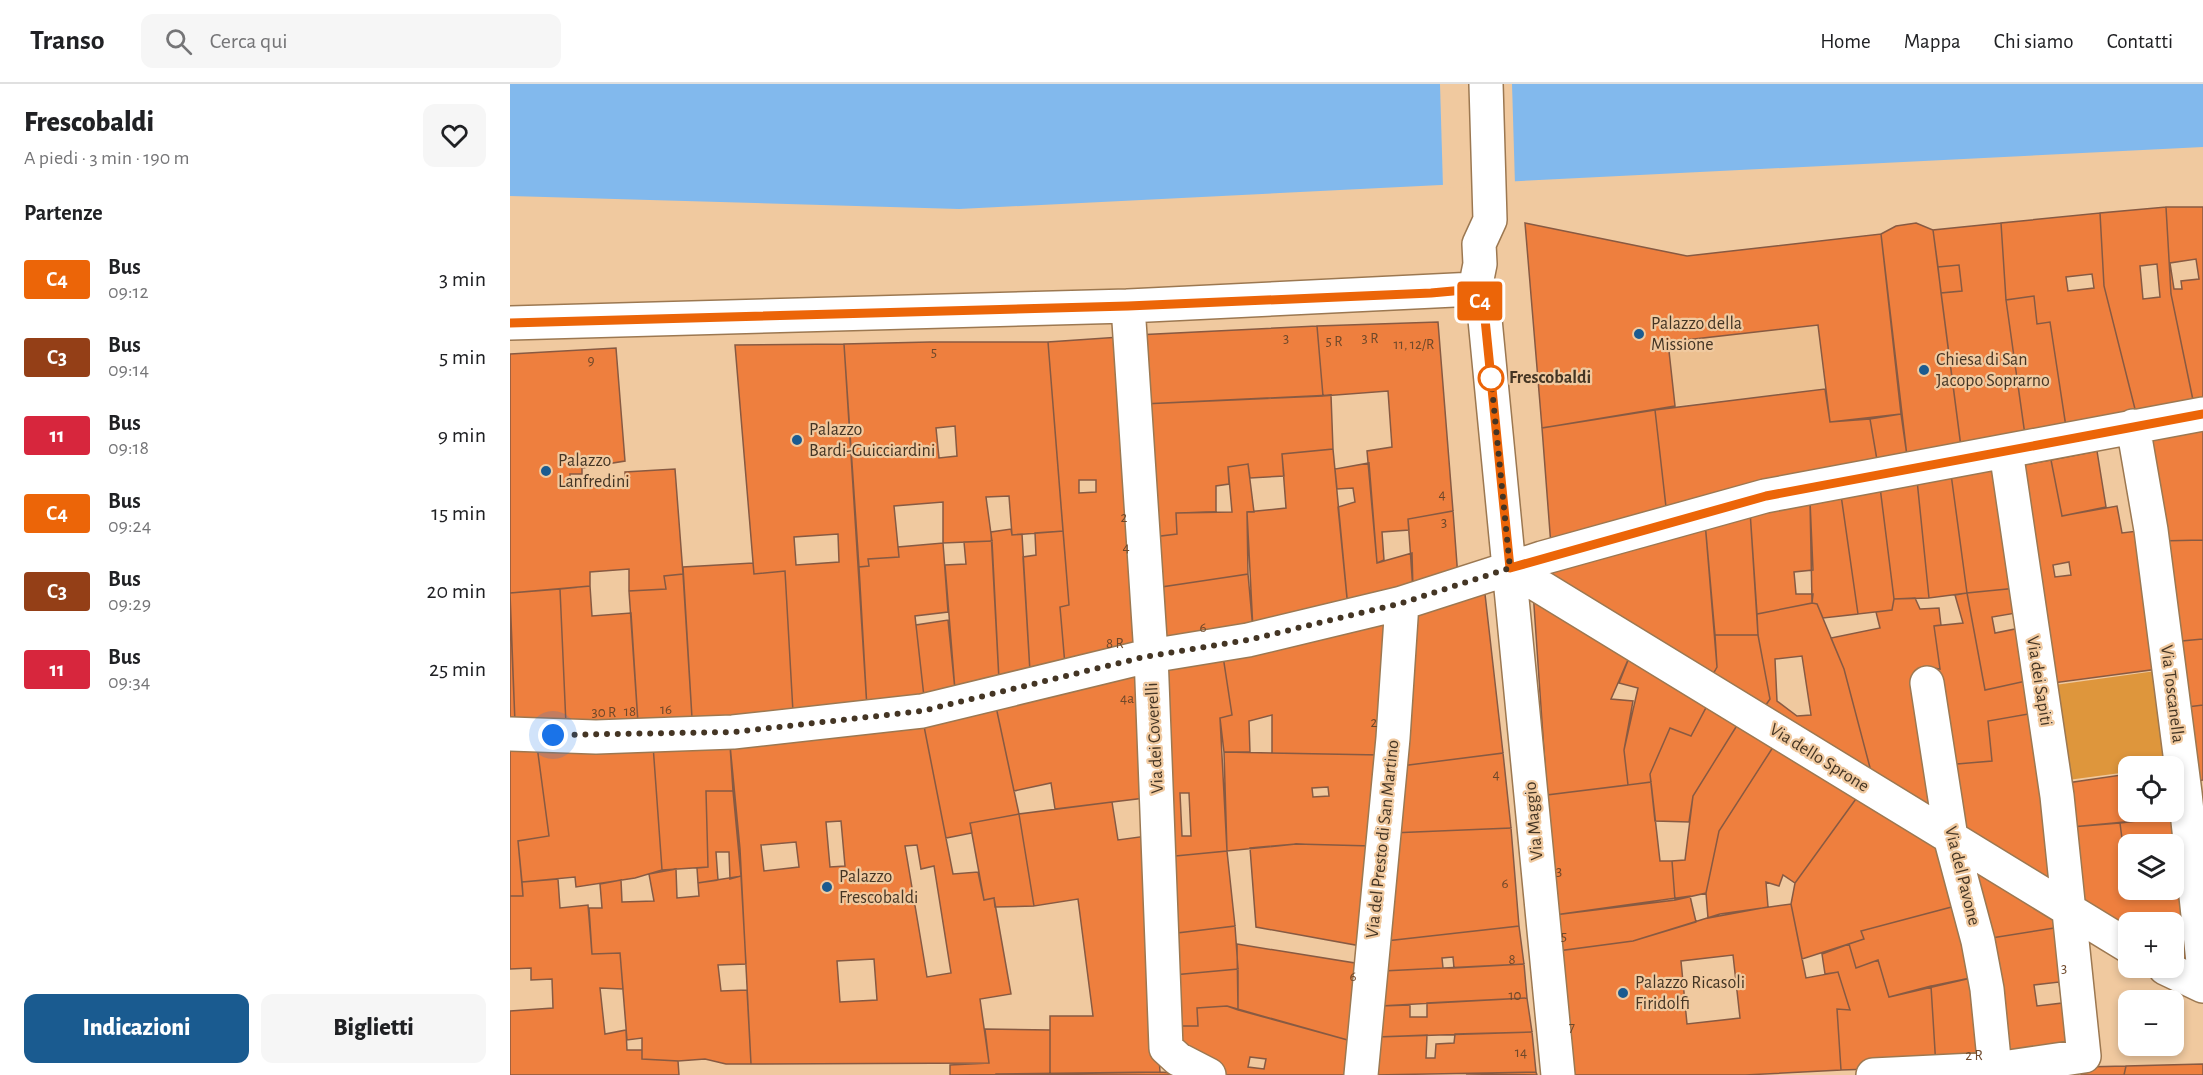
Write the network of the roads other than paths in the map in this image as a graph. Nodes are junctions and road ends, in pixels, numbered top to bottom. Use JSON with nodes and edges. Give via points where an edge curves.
{"nodes":[{"id":1,"x":1486,"y":84,"type":"edge"},
{"id":2,"x":1475,"y":289,"type":"junction"},
{"id":3,"x":1128,"y":306,"type":"junction"},
{"id":4,"x":510,"y":322,"type":"edge"},
{"id":5,"x":2203,"y":414,"type":"edge"},
{"id":6,"x":2133,"y":426,"type":"junction"},
{"id":7,"x":2006,"y":451,"type":"junction"},
{"id":8,"x":1510,"y":568,"type":"junction"},
{"id":9,"x":1402,"y":603,"type":"junction"},
{"id":10,"x":1151,"y":655,"type":"junction"},
{"id":11,"x":1927,"y":683,"type":"dead end"},
{"id":12,"x":510,"y":734,"type":"edge"},
{"id":13,"x":1951,"y":839,"type":"junction"},
{"id":14,"x":2069,"y":912,"type":"junction"},
{"id":15,"x":2118,"y":940,"type":"edge"},
{"id":16,"x":2203,"y":963,"type":"edge"},
{"id":17,"x":2184,"y":977,"type":"edge"},
{"id":18,"x":2203,"y":986,"type":"edge"},
{"id":19,"x":1995,"y":1069,"type":"junction"},
{"id":20,"x":1209,"y":1075,"type":"edge"},
{"id":21,"x":1361,"y":1075,"type":"edge"},
{"id":22,"x":1558,"y":1075,"type":"edge"},
{"id":23,"x":1873,"y":1075,"type":"edge"}],
"edges":[{"from":1,"to":2,"type":"street","via":[[1484,232]]},
{"from":2,"to":3,"type":"street"},
{"from":2,"to":8,"type":"street","name":"Via Maggio","via":[[1484,309]]},
{"from":3,"to":4,"type":"street"},
{"from":3,"to":10,"type":"street","name":"Via dei Coverelli"},
{"from":5,"to":6,"type":"street"},
{"from":6,"to":7,"type":"street"},
{"from":6,"to":16,"type":"street","name":"Via Toscanella","via":[[2185,793]]},
{"from":7,"to":8,"type":"street","via":[[1766,496]]},
{"from":7,"to":14,"type":"street","name":"Via dei Sapiti","via":[[2057,796]]},
{"from":8,"to":9,"type":"street"},
{"from":8,"to":13,"type":"street","name":"Via dello Sprone"},
{"from":8,"to":22,"type":"street","name":"Via Maggio"},
{"from":9,"to":10,"type":"street","via":[[1248,640]]},
{"from":9,"to":21,"type":"street","name":"Via del Presto di San Martino"},
{"from":10,"to":12,"type":"street","via":[[910,713],[734,732],[597,737]]},
{"from":10,"to":20,"type":"street","name":"Via dei Coverelli","via":[[1166,1048]]},
{"from":11,"to":13,"type":"street","name":"Via del Pavone"},
{"from":13,"to":14,"type":"street","name":"Via dello Sprone"},
{"from":13,"to":19,"type":"street","name":"Via del Pavone","via":[[1978,941]]},
{"from":14,"to":15,"type":"street","name":"Via dello Sprone"},
{"from":14,"to":19,"type":"street","name":"Via dei Sapiti","via":[[2084,1056]]},
{"from":17,"to":18,"type":"street"},
{"from":19,"to":23,"type":"street"}]}
